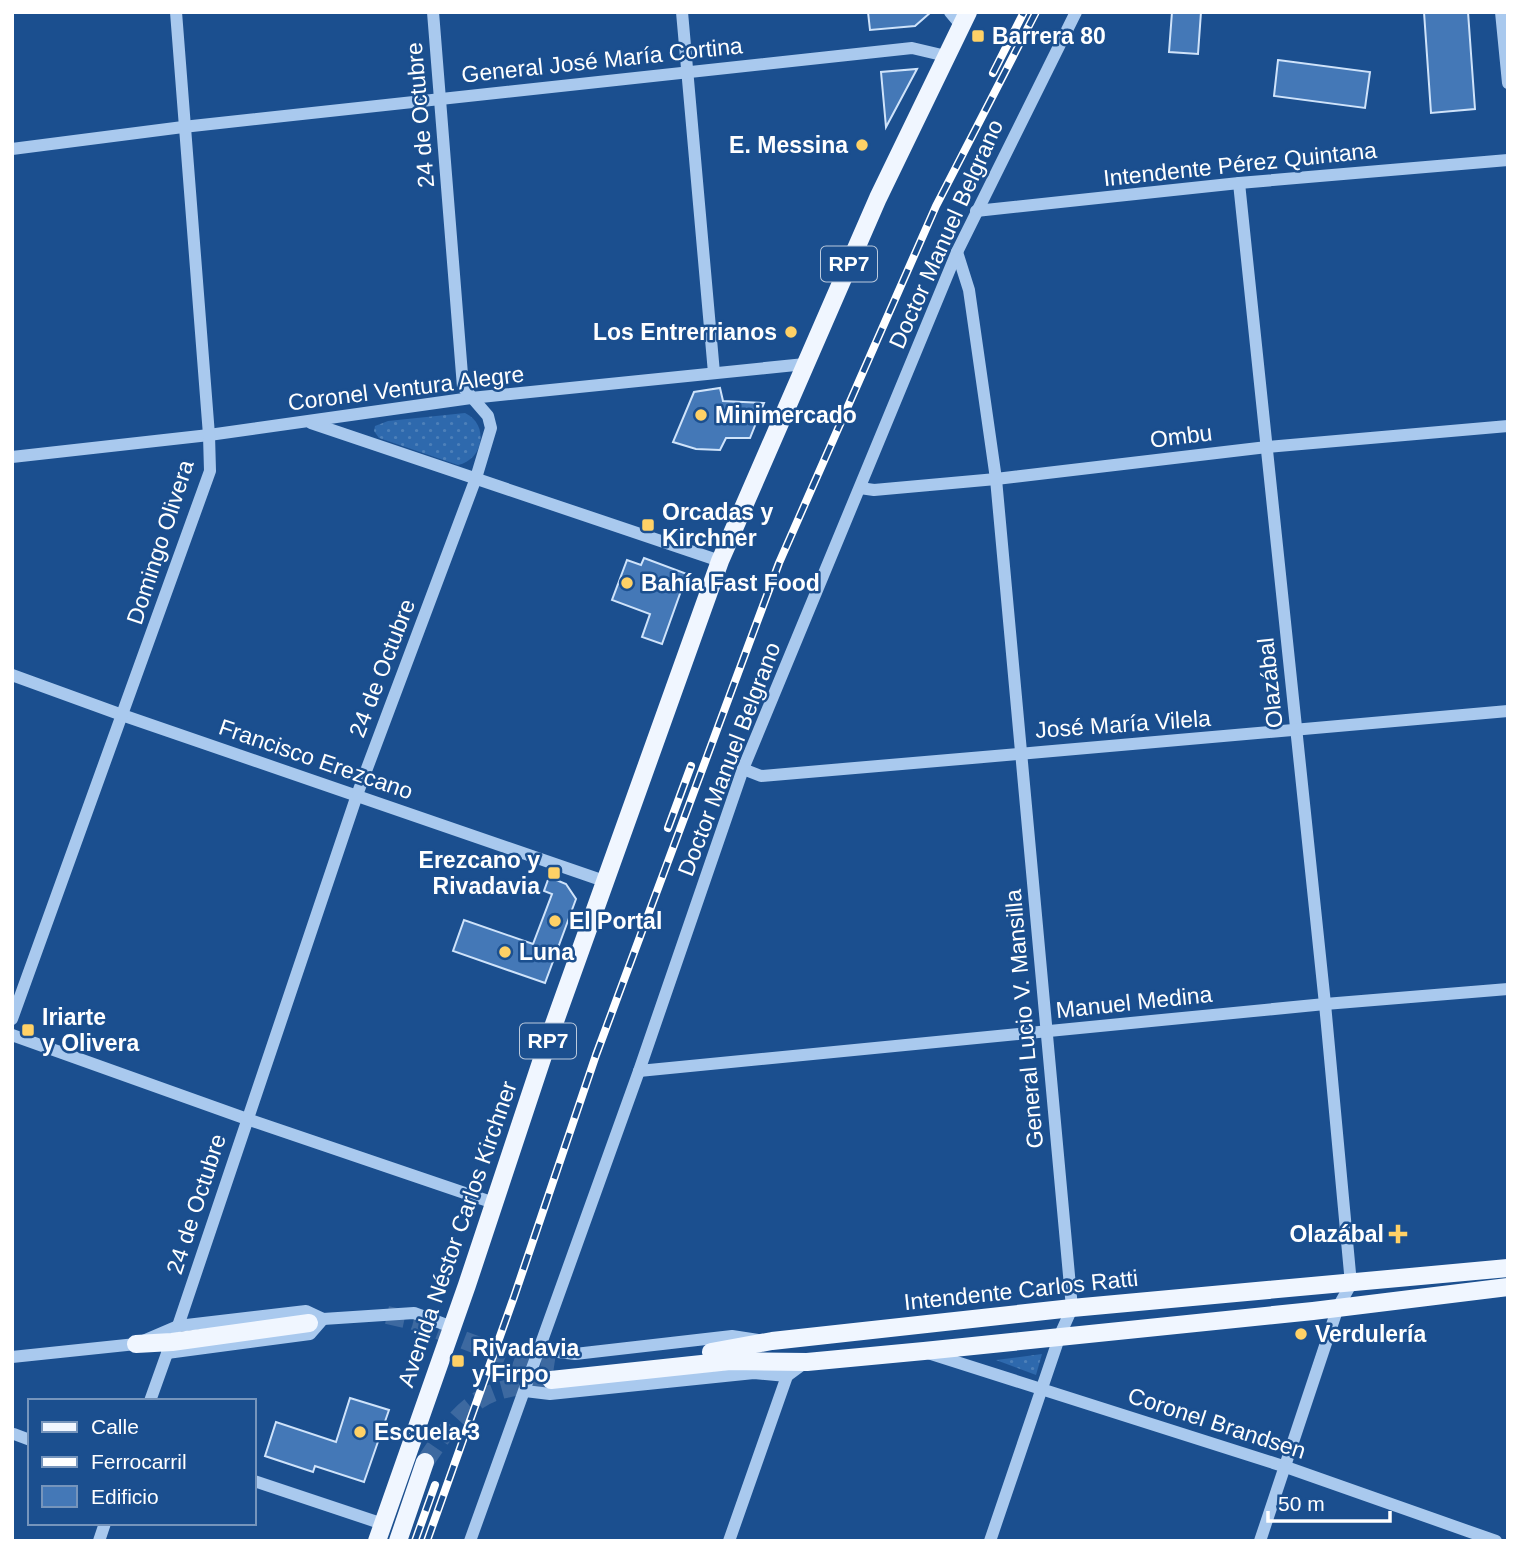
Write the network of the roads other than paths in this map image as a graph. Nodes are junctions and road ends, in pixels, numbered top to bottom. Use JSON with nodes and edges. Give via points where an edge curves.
{"nodes":[{"id":1,"x":176,"y":12,"type":"edge"},
{"id":2,"x":433,"y":12,"type":"edge"},
{"id":3,"x":682,"y":12,"type":"edge"},
{"id":4,"x":1076,"y":12,"type":"edge"},
{"id":5,"x":1501,"y":12,"type":"edge"},
{"id":6,"x":960,"y":17,"type":"edge"},
{"id":7,"x":946,"y":56,"type":"junction"},
{"id":8,"x":687,"y":71,"type":"junction"},
{"id":9,"x":1508,"y":83,"type":"edge"},
{"id":10,"x":439,"y":99,"type":"junction"},
{"id":11,"x":183,"y":127,"type":"junction"},
{"id":12,"x":12,"y":149,"type":"edge"},
{"id":13,"x":1508,"y":160,"type":"edge"},
{"id":14,"x":1239,"y":183,"type":"junction"},
{"id":15,"x":976,"y":211,"type":"junction"},
{"id":16,"x":957,"y":252,"type":"junction"},
{"id":17,"x":805,"y":364,"type":"junction"},
{"id":18,"x":714,"y":373,"type":"junction"},
{"id":19,"x":471,"y":398,"type":"junction"},
{"id":20,"x":307,"y":422,"type":"junction"},
{"id":21,"x":1508,"y":426,"type":"edge"},
{"id":22,"x":209,"y":435,"type":"junction"},
{"id":23,"x":1267,"y":447,"type":"junction"},
{"id":24,"x":12,"y":457,"type":"edge"},
{"id":25,"x":476,"y":478,"type":"junction"},
{"id":26,"x":996,"y":479,"type":"junction"},
{"id":27,"x":860,"y":488,"type":"junction"},
{"id":28,"x":720,"y":561,"type":"junction"},
{"id":29,"x":12,"y":675,"type":"edge"},
{"id":30,"x":1508,"y":711,"type":"edge"},
{"id":31,"x":122,"y":715,"type":"junction"},
{"id":32,"x":1296,"y":732,"type":"junction"},
{"id":33,"x":1020,"y":753,"type":"junction"},
{"id":34,"x":743,"y":769,"type":"junction"},
{"id":35,"x":357,"y":795,"type":"junction"},
{"id":36,"x":607,"y":882,"type":"junction"},
{"id":37,"x":1508,"y":989,"type":"edge"},
{"id":38,"x":1325,"y":1004,"type":"junction"},
{"id":39,"x":12,"y":1019,"type":"edge"},
{"id":40,"x":1046,"y":1033,"type":"junction"},
{"id":41,"x":12,"y":1035,"type":"edge"},
{"id":42,"x":639,"y":1071,"type":"junction"},
{"id":43,"x":247,"y":1119,"type":"junction"},
{"id":44,"x":494,"y":1203,"type":"junction"},
{"id":45,"x":1508,"y":1268,"type":"edge"},
{"id":46,"x":1350,"y":1284,"type":"junction"},
{"id":47,"x":1508,"y":1287,"type":"edge"},
{"id":48,"x":1338,"y":1307,"type":"junction"},
{"id":49,"x":1072,"y":1308,"type":"junction"},
{"id":50,"x":316,"y":1321,"type":"junction"},
{"id":51,"x":452,"y":1326,"type":"junction"},
{"id":52,"x":1060,"y":1335,"type":"junction"},
{"id":53,"x":172,"y":1340,"type":"junction"},
{"id":54,"x":772,"y":1341,"type":"junction"},
{"id":55,"x":136,"y":1344,"type":"joint"},
{"id":56,"x":541,"y":1345,"type":"junction"},
{"id":57,"x":924,"y":1351,"type":"junction"},
{"id":58,"x":12,"y":1357,"type":"edge"},
{"id":59,"x":807,"y":1362,"type":"junction"},
{"id":60,"x":787,"y":1376,"type":"junction"},
{"id":61,"x":1042,"y":1388,"type":"junction"},
{"id":62,"x":525,"y":1391,"type":"junction"},
{"id":63,"x":151,"y":1399,"type":"edge"},
{"id":64,"x":425,"y":1462,"type":"tunnel mouth"},
{"id":65,"x":1286,"y":1466,"type":"junction"},
{"id":66,"x":256,"y":1482,"type":"edge"},
{"id":67,"x":380,"y":1532,"type":"edge"},
{"id":68,"x":398,"y":1541,"type":"edge"},
{"id":69,"x":470,"y":1541,"type":"edge"},
{"id":70,"x":729,"y":1541,"type":"edge"},
{"id":71,"x":990,"y":1541,"type":"edge"},
{"id":72,"x":1260,"y":1541,"type":"edge"},
{"id":73,"x":1496,"y":1541,"type":"edge"}],
"edges":[{"from":1,"to":11,"type":"street","name":"Domingo Olivera"},
{"from":2,"to":10,"type":"street","name":"24 de Octubre"},
{"from":3,"to":8,"type":"street"},
{"from":4,"to":15,"type":"street","name":"Doctor Manuel Belgrano"},
{"from":5,"to":9,"type":"street"},
{"from":6,"to":7,"type":"main road","name":"Avenida Néstor Carlos Kirchner","number":"RP7"},
{"from":7,"to":8,"type":"street","name":"General José María Cortina","via":[[912,48]]},
{"from":7,"to":17,"type":"main road","name":"Avenida Néstor Carlos Kirchner","number":"RP7"},
{"from":8,"to":10,"type":"street","name":"General José María Cortina"},
{"from":8,"to":18,"type":"street"},
{"from":10,"to":11,"type":"street","name":"General José María Cortina"},
{"from":10,"to":19,"type":"street","name":"24 de Octubre","via":[[463,387]]},
{"from":11,"to":12,"type":"street","name":"General José María Cortina"},
{"from":11,"to":22,"type":"street","name":"Domingo Olivera"},
{"from":13,"to":14,"type":"street","name":"Intendente Pérez Quintana"},
{"from":14,"to":15,"type":"street","name":"Intendente Pérez Quintana"},
{"from":14,"to":23,"type":"street","name":"Olazábal"},
{"from":15,"to":16,"type":"street","name":"Doctor Manuel Belgrano"},
{"from":16,"to":26,"type":"street","name":"General Lucio V. Mansilla","via":[[969,290]]},
{"from":16,"to":27,"type":"street","name":"Doctor Manuel Belgrano"},
{"from":17,"to":18,"type":"street","name":"Coronel Ventura Alegre"},
{"from":17,"to":28,"type":"main road","name":"Avenida Néstor Carlos Kirchner","number":"RP7"},
{"from":18,"to":19,"type":"street","name":"Coronel Ventura Alegre"},
{"from":19,"to":20,"type":"street","name":"Coronel Ventura Alegre"},
{"from":19,"to":25,"type":"street","name":"24 de Octubre","via":[[488,416],[491,428]]},
{"from":20,"to":22,"type":"street","name":"Coronel Ventura Alegre"},
{"from":20,"to":25,"type":"street"},
{"from":21,"to":23,"type":"street","name":"Ombu"},
{"from":22,"to":24,"type":"street","name":"Coronel Ventura Alegre"},
{"from":22,"to":31,"type":"street","name":"Domingo Olivera","via":[[210,471]]},
{"from":23,"to":26,"type":"street","name":"Ombu"},
{"from":23,"to":32,"type":"street","name":"Olazábal"},
{"from":25,"to":28,"type":"street"},
{"from":25,"to":35,"type":"street","name":"24 de Octubre"},
{"from":26,"to":27,"type":"street","name":"Ombu"},
{"from":26,"to":33,"type":"street","name":"General Lucio V. Mansilla"},
{"from":27,"to":34,"type":"street","name":"Doctor Manuel Belgrano"},
{"from":28,"to":36,"type":"main road","name":"Avenida Néstor Carlos Kirchner","number":"RP7"},
{"from":29,"to":31,"type":"street","name":"Francisco Erezcano"},
{"from":30,"to":32,"type":"street","name":"José María Vilela"},
{"from":31,"to":35,"type":"street","name":"Francisco Erezcano"},
{"from":31,"to":39,"type":"street","name":"Domingo Olivera"},
{"from":32,"to":33,"type":"street","name":"José María Vilela"},
{"from":32,"to":38,"type":"street","name":"Olazábal"},
{"from":33,"to":34,"type":"street","name":"José María Vilela","via":[[761,776]]},
{"from":33,"to":40,"type":"street","name":"General Lucio V. Mansilla"},
{"from":34,"to":42,"type":"street","name":"Doctor Manuel Belgrano"},
{"from":35,"to":36,"type":"street","name":"Francisco Erezcano"},
{"from":35,"to":43,"type":"street","name":"24 de Octubre"},
{"from":36,"to":44,"type":"main road","name":"Avenida Néstor Carlos Kirchner","number":"RP7"},
{"from":37,"to":38,"type":"street","name":"Manuel Medina"},
{"from":38,"to":40,"type":"street","name":"Manuel Medina"},
{"from":38,"to":46,"type":"street","name":"Olazábal"},
{"from":40,"to":42,"type":"street","name":"Manuel Medina"},
{"from":40,"to":49,"type":"street","name":"General Lucio V. Mansilla"},
{"from":41,"to":43,"type":"street"},
{"from":42,"to":56,"type":"street","name":"Doctor Manuel Belgrano"},
{"from":43,"to":44,"type":"street"},
{"from":43,"to":53,"type":"street","name":"24 de Octubre"},
{"from":44,"to":51,"type":"main road","name":"Avenida Néstor Carlos Kirchner","number":"RP7"},
{"from":45,"to":46,"type":"main road","name":"Intendente Carlos Ratti"},
{"from":46,"to":48,"type":"street"},
{"from":46,"to":49,"type":"main road","name":"Intendente Carlos Ratti"},
{"from":47,"to":48,"type":"main road"},
{"from":48,"to":52,"type":"main road"},
{"from":48,"to":65,"type":"street"},
{"from":49,"to":52,"type":"street","name":"General Lucio V. Mansilla"},
{"from":49,"to":54,"type":"main road","name":"Intendente Carlos Ratti"},
{"from":50,"to":51,"type":"street","via":[[414,1313]]},
{"from":50,"to":53,"type":"main road"},
{"from":50,"to":53,"type":"street","via":[[306,1311]]},
{"from":50,"to":53,"type":"street","via":[[310,1334]]},
{"from":51,"to":67,"type":"main road","name":"Avenida Néstor Carlos Kirchner","number":"RP7"},
{"from":52,"to":57,"type":"main road"},
{"from":52,"to":61,"type":"street","name":"General Lucio V. Mansilla"},
{"from":53,"to":55,"type":"main road"},
{"from":53,"to":63,"type":"street","name":"24 de Octubre"},
{"from":54,"to":56,"type":"street","name":"Intendente Carlos Ratti","via":[[732,1336],[575,1354]]},
{"from":54,"to":59,"type":"main road","via":[[552,1373],[730,1361]]},
{"from":55,"to":58,"type":"street"},
{"from":56,"to":62,"type":"street","name":"Doctor Manuel Belgrano"},
{"from":57,"to":59,"type":"main road"},
{"from":57,"to":61,"type":"street","name":"Coronel Brandsen"},
{"from":59,"to":60,"type":"street"},
{"from":60,"to":62,"type":"street","via":[[754,1373],[550,1394]]},
{"from":60,"to":70,"type":"street"},
{"from":61,"to":65,"type":"street","name":"Coronel Brandsen"},
{"from":61,"to":71,"type":"street","name":"General Lucio V. Mansilla"},
{"from":62,"to":69,"type":"street","name":"Doctor Manuel Belgrano"},
{"from":64,"to":68,"type":"main road"},
{"from":65,"to":72,"type":"street"},
{"from":65,"to":73,"type":"street","name":"Coronel Brandsen"},
{"from":66,"to":67,"type":"street"}]}
